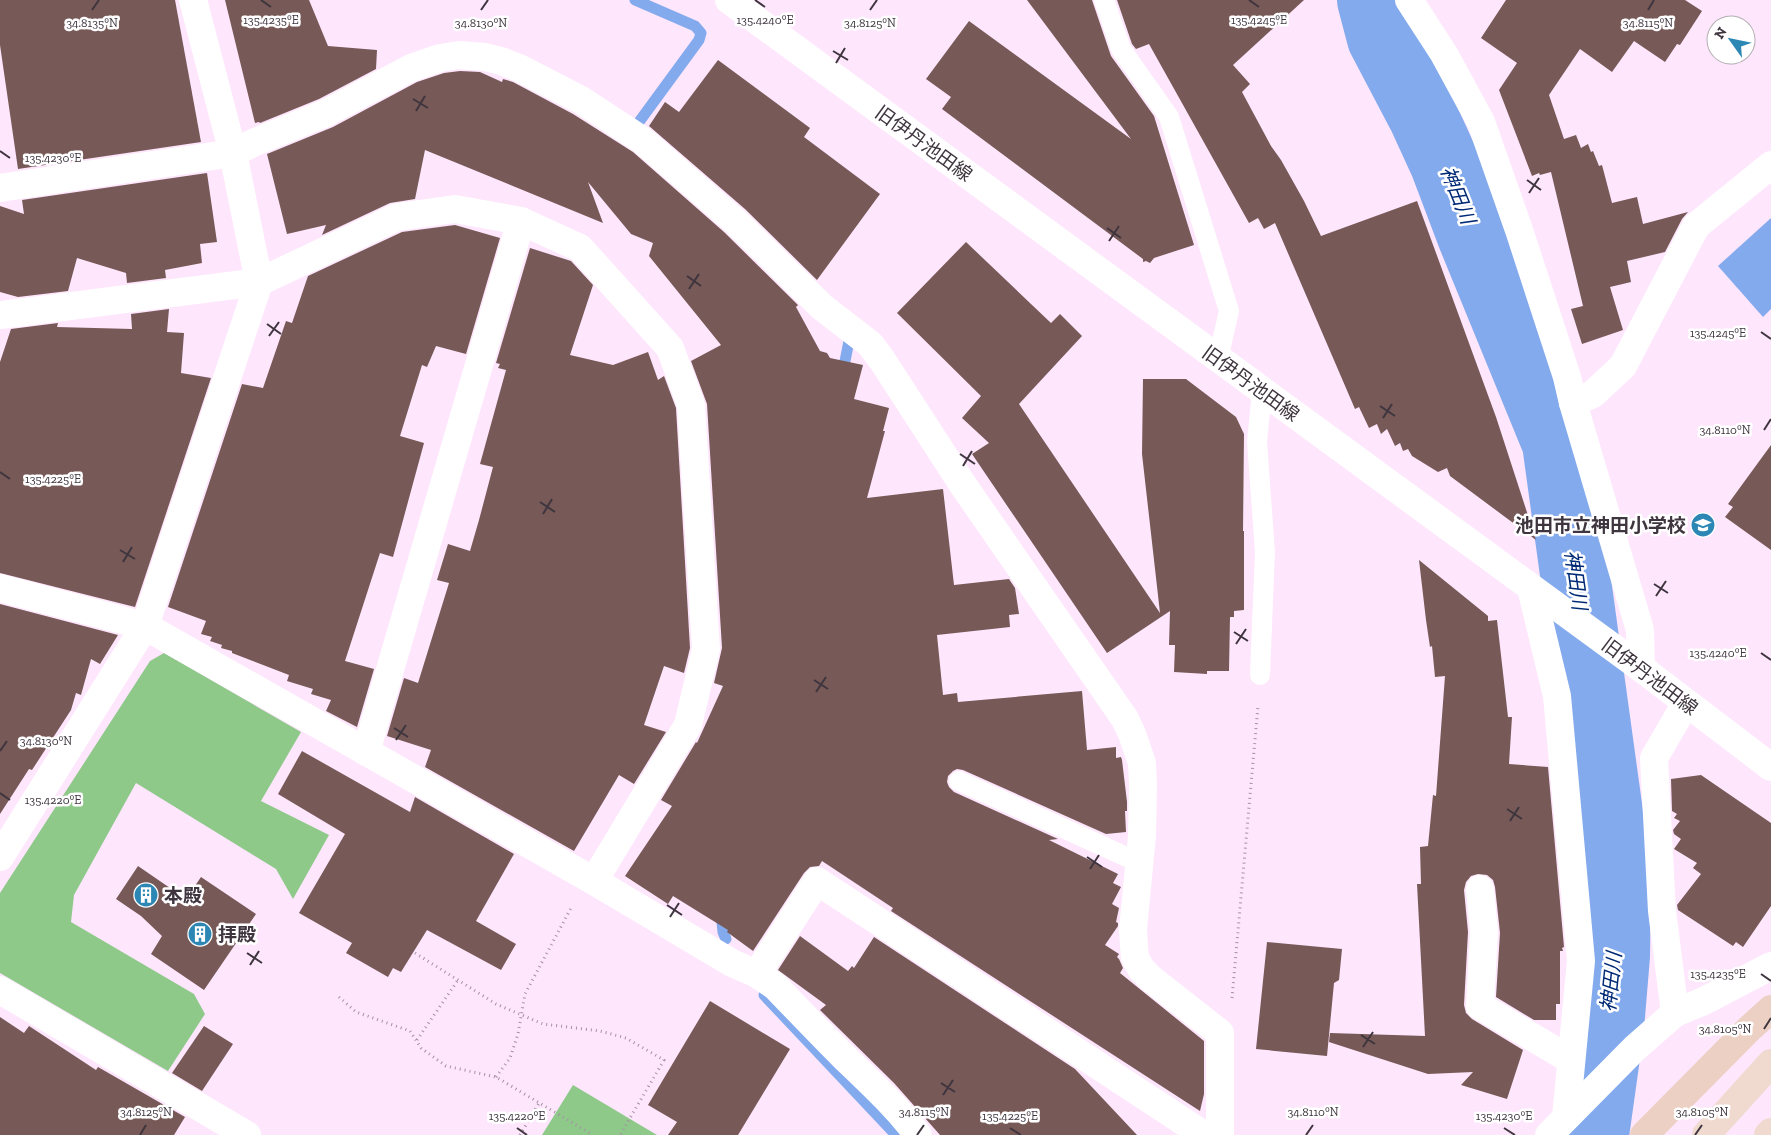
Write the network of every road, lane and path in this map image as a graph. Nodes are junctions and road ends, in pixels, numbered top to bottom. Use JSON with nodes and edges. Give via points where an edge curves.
{"nodes":[{"id":1,"x":193,"y":0,"type":"edge"},
{"id":2,"x":729,"y":0,"type":"edge"},
{"id":3,"x":1104,"y":0,"type":"edge"},
{"id":4,"x":1409,"y":0,"type":"edge"},
{"id":5,"x":232,"y":153,"type":"junction"},
{"id":6,"x":1771,"y":165,"type":"edge"},
{"id":7,"x":0,"y":188,"type":"edge"},
{"id":8,"x":521,"y":221,"type":"junction"},
{"id":9,"x":259,"y":282,"type":"junction"},
{"id":10,"x":0,"y":316,"type":"edge"},
{"id":11,"x":1218,"y":359,"type":"junction"},
{"id":12,"x":1262,"y":391,"type":"junction"},
{"id":13,"x":1573,"y":404,"type":"junction"},
{"id":14,"x":0,"y":588,"type":"edge"},
{"id":15,"x":1541,"y":595,"type":"junction"},
{"id":16,"x":145,"y":626,"type":"junction"},
{"id":17,"x":1641,"y":668,"type":"junction"},
{"id":18,"x":1260,"y":675,"type":"joint"},
{"id":19,"x":1686,"y":703,"type":"junction"},
{"id":20,"x":366,"y":752,"type":"junction"},
{"id":21,"x":1771,"y":767,"type":"edge"},
{"id":22,"x":959,"y":781,"type":"dead end"},
{"id":23,"x":0,"y":857,"type":"edge"},
{"id":24,"x":1140,"y":863,"type":"junction"},
{"id":25,"x":594,"y":881,"type":"junction"},
{"id":26,"x":1480,"y":889,"type":"dead end"},
{"id":27,"x":415,"y":953,"type":"dead end"},
{"id":28,"x":1771,"y":966,"type":"edge"},
{"id":29,"x":756,"y":974,"type":"junction"},
{"id":30,"x":458,"y":980,"type":"junction"},
{"id":31,"x":0,"y":990,"type":"edge"},
{"id":32,"x":339,"y":997,"type":"dead end"},
{"id":33,"x":1771,"y":1009,"type":"edge"},
{"id":34,"x":1675,"y":1012,"type":"junction"},
{"id":35,"x":521,"y":1015,"type":"junction"},
{"id":36,"x":1220,"y":1033,"type":"junction"},
{"id":37,"x":416,"y":1040,"type":"junction"},
{"id":38,"x":1571,"y":1060,"type":"junction"},
{"id":39,"x":1771,"y":1064,"type":"edge"},
{"id":40,"x":496,"y":1077,"type":"junction"},
{"id":41,"x":538,"y":1103,"type":"junction"},
{"id":42,"x":1565,"y":1119,"type":"edge"},
{"id":43,"x":1771,"y":1132,"type":"edge"},
{"id":44,"x":1707,"y":1133,"type":"edge"},
{"id":45,"x":247,"y":1135,"type":"edge"},
{"id":46,"x":520,"y":1135,"type":"edge"},
{"id":47,"x":593,"y":1135,"type":"edge"},
{"id":48,"x":620,"y":1135,"type":"edge"},
{"id":49,"x":918,"y":1135,"type":"edge"},
{"id":50,"x":1204,"y":1135,"type":"edge"},
{"id":51,"x":1220,"y":1135,"type":"edge"},
{"id":52,"x":1644,"y":1135,"type":"edge"},
{"id":53,"x":1768,"y":1135,"type":"edge"}],
"edges":[{"from":1,"to":5,"type":"street"},
{"from":2,"to":11,"type":"street","name":"旧伊丹池田線"},
{"from":3,"to":11,"type":"lane","via":[[1121,49],[1169,118],[1229,311]]},
{"from":4,"to":13,"type":"street","via":[[1444,54],[1481,122],[1567,377]]},
{"from":5,"to":7,"type":"street"},
{"from":5,"to":9,"type":"street"},
{"from":5,"to":24,"type":"street","via":[[326,113],[411,68],[459,55],[485,57],[519,68],[581,100],[642,140],[735,221],[822,308],[870,344],[882,360],[1125,720],[1142,763]]},
{"from":6,"to":13,"type":"street","via":[[1696,226],[1623,366],[1593,394]]},
{"from":8,"to":9,"type":"street","via":[[455,209],[397,217]]},
{"from":8,"to":20,"type":"street"},
{"from":8,"to":25,"type":"street","via":[[580,248],[670,348],[691,405],[706,649],[688,725]]},
{"from":9,"to":10,"type":"street"},
{"from":9,"to":16,"type":"street"},
{"from":11,"to":12,"type":"street","name":"旧伊丹池田線"},
{"from":12,"to":15,"type":"street","name":"旧伊丹池田線"},
{"from":12,"to":18,"type":"lane","via":[[1257,442],[1265,552]]},
{"from":13,"to":17,"type":"street","via":[[1640,630]]},
{"from":14,"to":16,"type":"street"},
{"from":15,"to":17,"type":"street","name":"旧伊丹池田線"},
{"from":15,"to":38,"type":"street","via":[[1557,696],[1581,961]]},
{"from":16,"to":20,"type":"street"},
{"from":16,"to":23,"type":"street"},
{"from":17,"to":19,"type":"street","name":"旧伊丹池田線"},
{"from":18,"to":36,"type":"path","via":[[1230,1019]]},
{"from":19,"to":21,"type":"street","name":"旧伊丹池田線"},
{"from":19,"to":34,"type":"street","via":[[1654,758],[1662,911]]},
{"from":20,"to":25,"type":"street"},
{"from":22,"to":24,"type":"lane"},
{"from":24,"to":36,"type":"street","via":[[1133,929],[1135,958],[1150,978]]},
{"from":25,"to":29,"type":"street"},
{"from":25,"to":35,"type":"path","via":[[572,908],[525,994]]},
{"from":26,"to":38,"type":"street","via":[[1484,932],[1480,1006]]},
{"from":27,"to":30,"type":"path"},
{"from":28,"to":34,"type":"street","via":[[1704,1001]]},
{"from":29,"to":49,"type":"street","via":[[775,986],[890,1101]]},
{"from":29,"to":50,"type":"street","via":[[817,881]]},
{"from":30,"to":35,"type":"path","via":[[496,1004]]},
{"from":30,"to":37,"type":"path"},
{"from":31,"to":45,"type":"street"},
{"from":32,"to":37,"type":"path","via":[[356,1012],[410,1031]]},
{"from":33,"to":52,"type":"highway"},
{"from":34,"to":42,"type":"street"},
{"from":35,"to":40,"type":"path","via":[[510,1058]]},
{"from":35,"to":48,"type":"path","via":[[543,1024],[600,1031],[626,1038],[664,1060]]},
{"from":36,"to":51,"type":"street"},
{"from":37,"to":40,"type":"path","via":[[421,1048],[446,1066]]},
{"from":38,"to":42,"type":"street"},
{"from":39,"to":44,"type":"highway"},
{"from":40,"to":41,"type":"path"},
{"from":41,"to":46,"type":"path"},
{"from":41,"to":47,"type":"path"},
{"from":43,"to":53,"type":"highway"}]}
